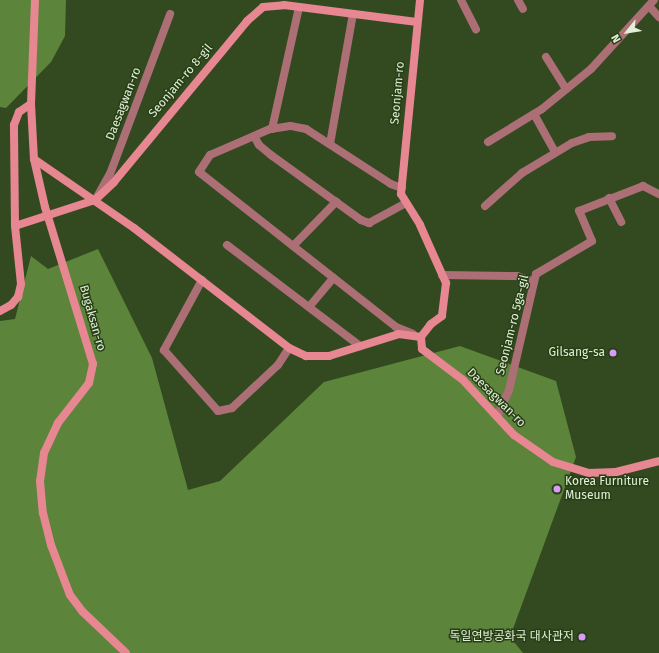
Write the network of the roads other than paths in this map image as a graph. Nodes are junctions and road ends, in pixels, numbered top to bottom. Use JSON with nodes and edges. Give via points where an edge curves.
{"nodes":[{"id":1,"x":35,"y":0,"type":"edge"},
{"id":2,"x":420,"y":0,"type":"edge"},
{"id":3,"x":461,"y":0,"type":"edge"},
{"id":4,"x":518,"y":0,"type":"edge"},
{"id":5,"x":651,"y":3,"type":"edge"},
{"id":6,"x":299,"y":7,"type":"junction"},
{"id":7,"x":523,"y":9,"type":"dead end"},
{"id":8,"x":170,"y":14,"type":"dead end"},
{"id":9,"x":353,"y":14,"type":"junction"},
{"id":10,"x":659,"y":17,"type":"edge"},
{"id":11,"x":417,"y":22,"type":"junction"},
{"id":12,"x":476,"y":29,"type":"dead end"},
{"id":13,"x":546,"y":58,"type":"dead end"},
{"id":14,"x":566,"y":89,"type":"junction"},
{"id":15,"x":31,"y":104,"type":"junction"},
{"id":16,"x":534,"y":114,"type":"junction"},
{"id":17,"x":272,"y":129,"type":"junction"},
{"id":18,"x":254,"y":136,"type":"junction"},
{"id":19,"x":612,"y":136,"type":"dead end"},
{"id":20,"x":488,"y":142,"type":"dead end"},
{"id":21,"x":330,"y":144,"type":"junction"},
{"id":22,"x":555,"y":152,"type":"junction"},
{"id":23,"x":34,"y":159,"type":"junction"},
{"id":24,"x":402,"y":188,"type":"junction"},
{"id":25,"x":659,"y":194,"type":"edge"},
{"id":26,"x":609,"y":198,"type":"junction"},
{"id":27,"x":95,"y":200,"type":"junction"},
{"id":28,"x":336,"y":202,"type":"junction"},
{"id":29,"x":406,"y":203,"type":"junction"},
{"id":30,"x":486,"y":206,"type":"dead end"},
{"id":31,"x":621,"y":222,"type":"dead end"},
{"id":32,"x":15,"y":226,"type":"junction"},
{"id":33,"x":227,"y":245,"type":"dead end"},
{"id":34,"x":293,"y":246,"type":"junction"},
{"id":35,"x":442,"y":275,"type":"junction"},
{"id":36,"x":333,"y":278,"type":"junction"},
{"id":37,"x":202,"y":280,"type":"junction"},
{"id":38,"x":534,"y":282,"type":"junction"},
{"id":39,"x":309,"y":307,"type":"junction"},
{"id":40,"x":0,"y":312,"type":"edge"},
{"id":41,"x":421,"y":337,"type":"junction"},
{"id":42,"x":360,"y":346,"type":"junction"},
{"id":43,"x":289,"y":348,"type":"junction"},
{"id":44,"x":497,"y":417,"type":"junction"},
{"id":45,"x":659,"y":461,"type":"edge"},
{"id":46,"x":126,"y":653,"type":"edge"}],
"edges":[{"from":1,"to":15,"type":"street","name":"Bugaksan-ro"},
{"from":2,"to":11,"type":"street","name":"Seonjam-ro"},
{"from":3,"to":12,"type":"street"},
{"from":4,"to":7,"type":"street"},
{"from":5,"to":10,"type":"street"},
{"from":5,"to":14,"type":"street","via":[[592,70]]},
{"from":6,"to":9,"type":"street","name":"Seonjam-ro 8-gil"},
{"from":6,"to":17,"type":"street"},
{"from":6,"to":27,"type":"street","name":"Seonjam-ro 8-gil","via":[[263,7],[247,21],[114,182]]},
{"from":8,"to":27,"type":"street","name":"Daesagwan-ro","via":[[110,174]]},
{"from":9,"to":11,"type":"street","name":"Seonjam-ro 8-gil"},
{"from":9,"to":21,"type":"street"},
{"from":11,"to":24,"type":"street","name":"Seonjam-ro"},
{"from":13,"to":14,"type":"street"},
{"from":14,"to":16,"type":"street"},
{"from":15,"to":23,"type":"street","name":"Bugaksan-ro"},
{"from":15,"to":32,"type":"street","via":[[19,112],[14,125]]},
{"from":16,"to":20,"type":"street"},
{"from":16,"to":22,"type":"street"},
{"from":17,"to":18,"type":"street"},
{"from":17,"to":21,"type":"street","via":[[290,126],[306,129]]},
{"from":18,"to":28,"type":"street","via":[[271,155]]},
{"from":18,"to":34,"type":"street","via":[[210,155],[199,172]]},
{"from":19,"to":22,"type":"street","via":[[589,137]]},
{"from":21,"to":24,"type":"street","via":[[391,184]]},
{"from":22,"to":30,"type":"street","via":[[522,174]]},
{"from":23,"to":27,"type":"street"},
{"from":23,"to":46,"type":"street","name":"Bugaksan-ro","via":[[45,207],[93,364],[89,383],[58,423],[44,453],[40,481],[43,513],[51,545],[70,595],[83,612]]},
{"from":24,"to":29,"type":"street","name":"Seonjam-ro","via":[[401,194]]},
{"from":25,"to":26,"type":"street","name":"Seonjam-ro 5ga-gil","via":[[643,186]]},
{"from":26,"to":31,"type":"street"},
{"from":26,"to":38,"type":"street","name":"Seonjam-ro 5ga-gil","via":[[579,211],[592,241],[536,274]]},
{"from":27,"to":32,"type":"street"},
{"from":27,"to":37,"type":"street"},
{"from":28,"to":29,"type":"street","via":[[369,223]]},
{"from":28,"to":34,"type":"street"},
{"from":29,"to":35,"type":"street","name":"Seonjam-ro","via":[[420,224]]},
{"from":32,"to":40,"type":"street","via":[[21,284],[18,297]]},
{"from":33,"to":39,"type":"street"},
{"from":34,"to":36,"type":"street"},
{"from":35,"to":38,"type":"street","via":[[517,276]]},
{"from":35,"to":41,"type":"street","name":"Seonjam-ro","via":[[446,283],[442,316],[431,324]]},
{"from":36,"to":39,"type":"street"},
{"from":36,"to":41,"type":"street","via":[[396,327]]},
{"from":37,"to":43,"type":"street"},
{"from":37,"to":43,"type":"street","via":[[164,350],[218,412],[232,408],[278,365]]},
{"from":38,"to":44,"type":"street","name":"Seonjam-ro 5ga-gil","via":[[509,390]]},
{"from":39,"to":42,"type":"street"},
{"from":41,"to":42,"type":"street","via":[[399,334]]},
{"from":41,"to":44,"type":"street","name":"Daesagwan-ro","via":[[422,349],[463,380]]},
{"from":42,"to":43,"type":"street","via":[[329,356],[306,356]]},
{"from":44,"to":45,"type":"street","name":"Daesagwan-ro","via":[[514,436],[553,462],[570,469],[588,473],[616,472]]}]}
